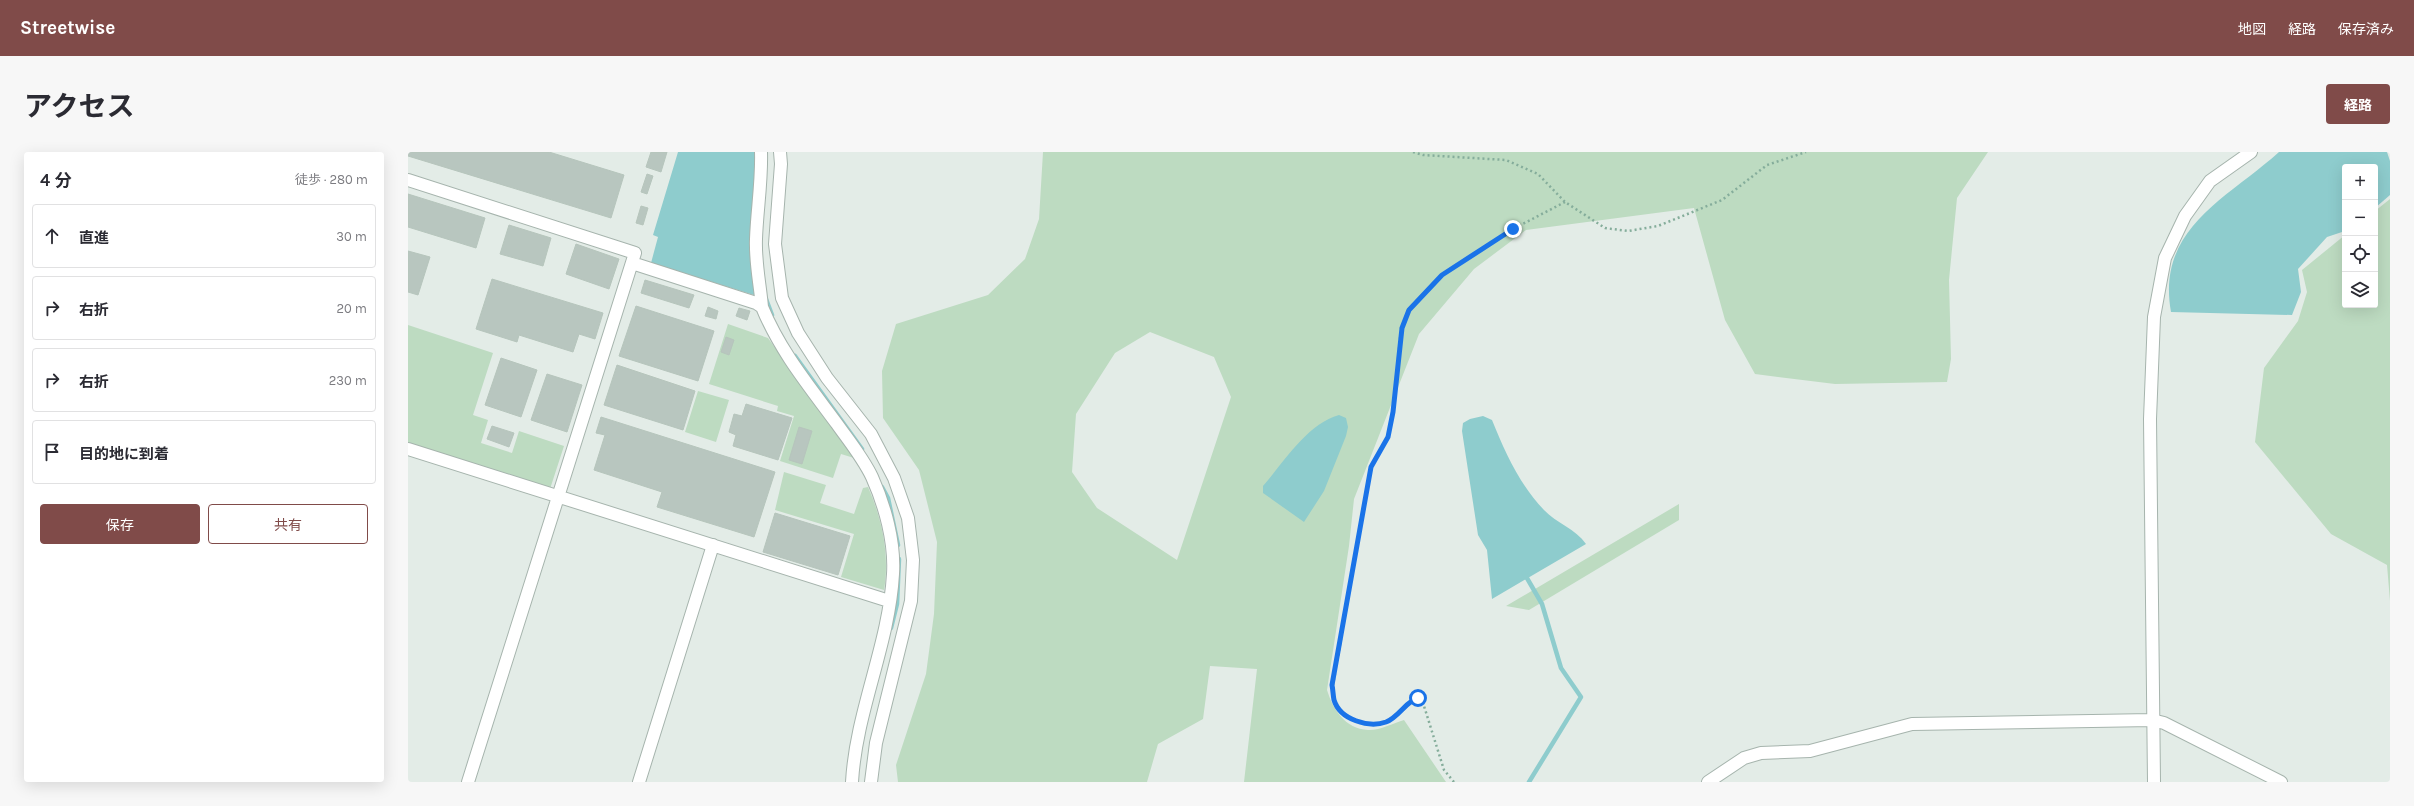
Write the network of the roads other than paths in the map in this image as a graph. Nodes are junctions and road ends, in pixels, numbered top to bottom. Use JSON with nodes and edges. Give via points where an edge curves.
{"nodes":[{"id":1,"x":761,"y":152,"type":"edge"},
{"id":2,"x":780,"y":152,"type":"edge"},
{"id":3,"x":2251,"y":152,"type":"edge"},
{"id":4,"x":408,"y":180,"type":"edge"},
{"id":5,"x":632,"y":263,"type":"junction"},
{"id":6,"x":762,"y":307,"type":"junction"},
{"id":7,"x":408,"y":449,"type":"edge"},
{"id":8,"x":557,"y":496,"type":"junction"},
{"id":9,"x":713,"y":545,"type":"junction"},
{"id":10,"x":889,"y":601,"type":"junction"},
{"id":11,"x":2152,"y":720,"type":"junction"},
{"id":12,"x":468,"y":782,"type":"edge"},
{"id":13,"x":639,"y":782,"type":"edge"},
{"id":14,"x":852,"y":782,"type":"edge"},
{"id":15,"x":871,"y":782,"type":"edge"},
{"id":16,"x":1708,"y":782,"type":"edge"},
{"id":17,"x":2154,"y":782,"type":"edge"},
{"id":18,"x":2281,"y":782,"type":"edge"}],
"edges":[{"from":1,"to":6,"type":"street","via":[[762,179],[756,267]]},
{"from":2,"to":15,"type":"street","via":[[775,244],[782,298],[798,333],[827,378],[871,434],[894,478],[908,518],[913,560],[911,601],[876,743]]},
{"from":3,"to":11,"type":"street","via":[[2210,180],[2185,216],[2165,258],[2154,317],[2150,419]]},
{"from":4,"to":5,"type":"street","via":[[635,253]]},
{"from":5,"to":6,"type":"street"},
{"from":5,"to":8,"type":"street"},
{"from":6,"to":10,"type":"street","via":[[784,352],[852,445],[871,476],[884,509],[891,540],[893,574]]},
{"from":7,"to":8,"type":"street"},
{"from":8,"to":9,"type":"street"},
{"from":8,"to":12,"type":"street"},
{"from":9,"to":10,"type":"street"},
{"from":9,"to":13,"type":"street"},
{"from":10,"to":14,"type":"street","via":[[887,619],[859,728]]},
{"from":11,"to":16,"type":"street","via":[[1912,724],[1810,751],[1761,753],[1744,758]]},
{"from":11,"to":17,"type":"street"},
{"from":11,"to":18,"type":"street","via":[[2164,722]]}]}
